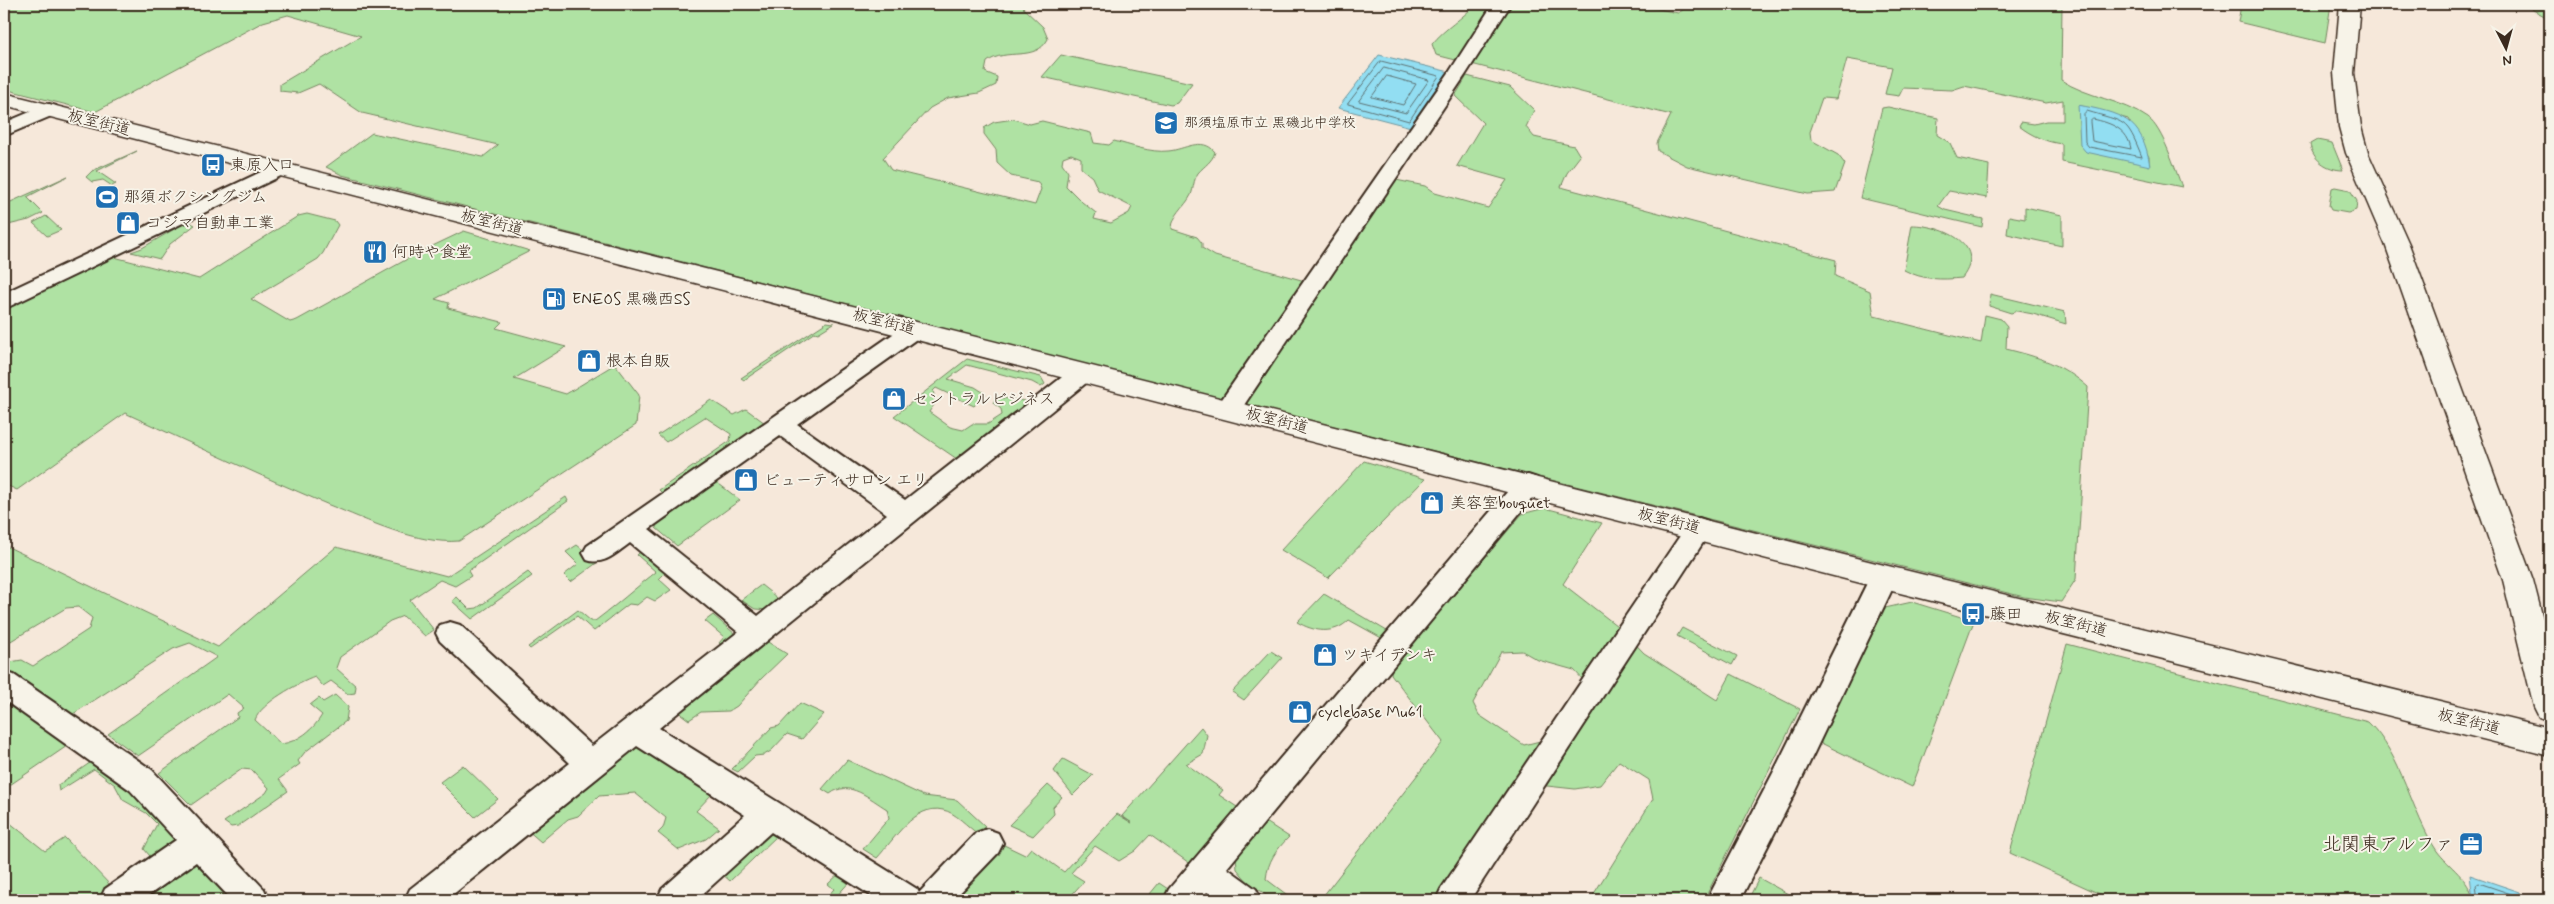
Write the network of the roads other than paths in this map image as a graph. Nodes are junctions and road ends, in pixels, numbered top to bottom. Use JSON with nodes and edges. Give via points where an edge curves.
{"nodes":[{"id":1,"x":1502,"y":4,"type":"edge"},
{"id":2,"x":2350,"y":4,"type":"edge"},
{"id":3,"x":4,"y":99,"type":"edge"},
{"id":4,"x":48,"y":110,"type":"junction"},
{"id":5,"x":4,"y":130,"type":"edge"},
{"id":6,"x":280,"y":169,"type":"junction"},
{"id":7,"x":4,"y":302,"type":"edge"},
{"id":8,"x":914,"y":330,"type":"junction"},
{"id":9,"x":1083,"y":373,"type":"junction"},
{"id":10,"x":1229,"y":408,"type":"junction"},
{"id":11,"x":780,"y":424,"type":"junction"},
{"id":12,"x":1528,"y":485,"type":"junction"},
{"id":13,"x":906,"y":514,"type":"junction"},
{"id":14,"x":1699,"y":528,"type":"junction"},
{"id":15,"x":631,"y":529,"type":"junction"},
{"id":16,"x":596,"y":552,"type":"dead end"},
{"id":17,"x":1884,"y":577,"type":"junction"},
{"id":18,"x":450,"y":632,"type":"dead end"},
{"id":19,"x":758,"y":632,"type":"junction"},
{"id":20,"x":4,"y":684,"type":"edge"},
{"id":21,"x":2550,"y":707,"type":"edge"},
{"id":22,"x":637,"y":730,"type":"junction"},
{"id":23,"x":2550,"y":742,"type":"edge"},
{"id":24,"x":592,"y":765,"type":"junction"},
{"id":25,"x":770,"y":813,"type":"junction"},
{"id":26,"x":200,"y":841,"type":"junction"},
{"id":27,"x":987,"y":843,"type":"dead end"},
{"id":28,"x":1204,"y":871,"type":"junction"},
{"id":29,"x":116,"y":900,"type":"edge"},
{"id":30,"x":253,"y":900,"type":"edge"},
{"id":31,"x":421,"y":900,"type":"edge"},
{"id":32,"x":673,"y":900,"type":"edge"},
{"id":33,"x":906,"y":900,"type":"edge"},
{"id":34,"x":932,"y":900,"type":"edge"},
{"id":35,"x":1180,"y":900,"type":"edge"},
{"id":36,"x":1245,"y":900,"type":"edge"},
{"id":37,"x":1452,"y":900,"type":"edge"},
{"id":38,"x":1723,"y":900,"type":"edge"}],
"edges":[{"from":1,"to":10,"type":"street"},
{"from":2,"to":21,"type":"main road","via":[[2344,73],[2350,127],[2397,244],[2518,580]]},
{"from":3,"to":4,"type":"main road","name":"板室街道"},
{"from":4,"to":5,"type":"street"},
{"from":4,"to":6,"type":"main road","name":"板室街道"},
{"from":6,"to":7,"type":"street"},
{"from":6,"to":8,"type":"main road","name":"板室街道"},
{"from":8,"to":9,"type":"main road","name":"板室街道"},
{"from":8,"to":11,"type":"street"},
{"from":9,"to":10,"type":"main road","name":"板室街道"},
{"from":9,"to":13,"type":"street"},
{"from":10,"to":12,"type":"main road","name":"板室街道"},
{"from":11,"to":13,"type":"street"},
{"from":11,"to":15,"type":"street"},
{"from":12,"to":14,"type":"main road","name":"板室街道"},
{"from":12,"to":28,"type":"street"},
{"from":13,"to":19,"type":"street"},
{"from":14,"to":17,"type":"main road","name":"板室街道"},
{"from":14,"to":37,"type":"street"},
{"from":15,"to":16,"type":"street"},
{"from":15,"to":19,"type":"street"},
{"from":17,"to":23,"type":"main road","name":"板室街道"},
{"from":17,"to":38,"type":"street"},
{"from":18,"to":24,"type":"street"},
{"from":19,"to":22,"type":"street"},
{"from":20,"to":26,"type":"street","via":[[141,780]]},
{"from":22,"to":24,"type":"street"},
{"from":22,"to":25,"type":"street"},
{"from":24,"to":31,"type":"street"},
{"from":25,"to":32,"type":"street"},
{"from":25,"to":33,"type":"street"},
{"from":26,"to":29,"type":"street"},
{"from":26,"to":30,"type":"street"},
{"from":27,"to":34,"type":"street"},
{"from":28,"to":35,"type":"street"},
{"from":28,"to":36,"type":"street"}]}
